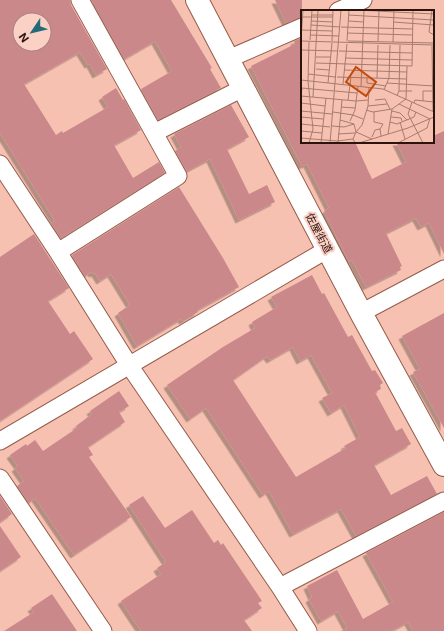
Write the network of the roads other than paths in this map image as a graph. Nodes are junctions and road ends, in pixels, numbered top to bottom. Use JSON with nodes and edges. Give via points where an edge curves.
{"nodes":[{"id":1,"x":80,"y":0,"type":"edge"},
{"id":2,"x":197,"y":0,"type":"edge"},
{"id":3,"x":364,"y":0,"type":"edge"},
{"id":4,"x":340,"y":10,"type":"edge"},
{"id":5,"x":301,"y":27,"type":"edge"},
{"id":6,"x":228,"y":59,"type":"junction"},
{"id":7,"x":243,"y":88,"type":"junction"},
{"id":8,"x":154,"y":133,"type":"junction"},
{"id":9,"x":0,"y":164,"type":"edge"},
{"id":10,"x":328,"y":249,"type":"junction"},
{"id":11,"x":58,"y":252,"type":"junction"},
{"id":12,"x":444,"y":269,"type":"edge"},
{"id":13,"x":361,"y":313,"type":"junction"},
{"id":14,"x":129,"y":365,"type":"junction"},
{"id":15,"x":0,"y":441,"type":"edge"},
{"id":16,"x":444,"y":465,"type":"edge"},
{"id":17,"x":0,"y":478,"type":"edge"},
{"id":18,"x":444,"y":501,"type":"edge"},
{"id":19,"x":280,"y":587,"type":"junction"},
{"id":20,"x":103,"y":631,"type":"edge"},
{"id":21,"x":308,"y":631,"type":"edge"}],
"edges":[{"from":1,"to":8,"type":"street"},
{"from":2,"to":6,"type":"street","name":"佐屋街道"},
{"from":3,"to":4,"type":"street"},
{"from":5,"to":6,"type":"street"},
{"from":6,"to":7,"type":"street","name":"佐屋街道"},
{"from":7,"to":8,"type":"street"},
{"from":7,"to":10,"type":"street","name":"佐屋街道"},
{"from":8,"to":11,"type":"street","via":[[178,176]]},
{"from":9,"to":11,"type":"street"},
{"from":10,"to":13,"type":"street","name":"佐屋街道"},
{"from":10,"to":14,"type":"street"},
{"from":11,"to":14,"type":"street"},
{"from":12,"to":13,"type":"street"},
{"from":13,"to":16,"type":"street","name":"佐屋街道"},
{"from":14,"to":15,"type":"street"},
{"from":14,"to":19,"type":"street"},
{"from":17,"to":20,"type":"street"},
{"from":18,"to":19,"type":"street"},
{"from":19,"to":21,"type":"street"}]}
